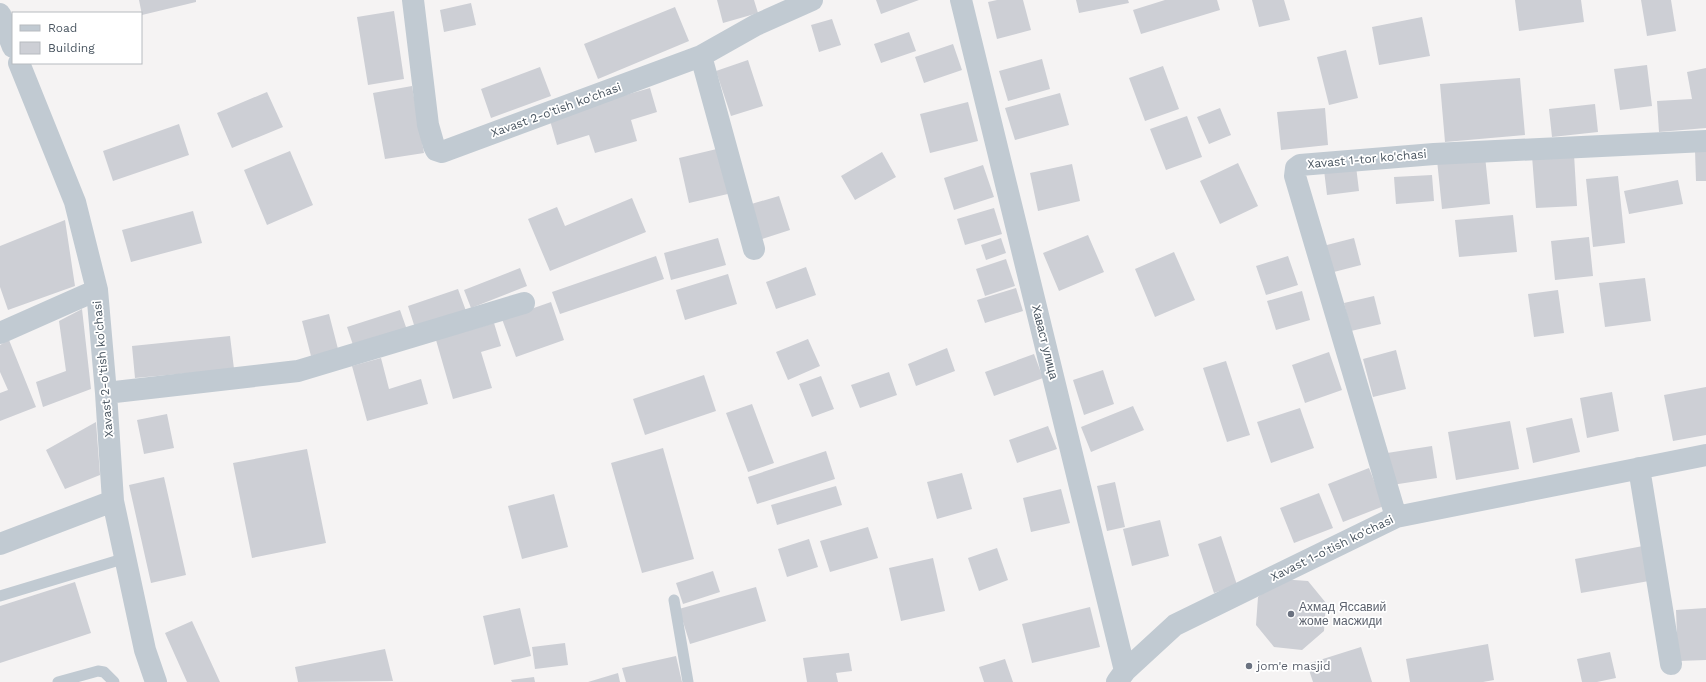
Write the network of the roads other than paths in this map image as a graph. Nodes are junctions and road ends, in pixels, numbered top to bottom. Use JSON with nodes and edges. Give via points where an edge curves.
{"nodes":[{"id":1,"x":413,"y":0,"type":"edge"},
{"id":2,"x":812,"y":0,"type":"edge"},
{"id":3,"x":961,"y":0,"type":"edge"},
{"id":4,"x":0,"y":14,"type":"edge"},
{"id":5,"x":12,"y":44,"type":"edge"},
{"id":6,"x":701,"y":56,"type":"junction"},
{"id":7,"x":20,"y":64,"type":"edge"},
{"id":8,"x":1706,"y":141,"type":"edge"},
{"id":9,"x":754,"y":249,"type":"dead end"},
{"id":10,"x":97,"y":290,"type":"junction"},
{"id":11,"x":524,"y":303,"type":"dead end"},
{"id":12,"x":0,"y":333,"type":"edge"},
{"id":13,"x":106,"y":393,"type":"junction"},
{"id":14,"x":1706,"y":455,"type":"edge"},
{"id":15,"x":1640,"y":468,"type":"junction"},
{"id":16,"x":113,"y":501,"type":"junction"},
{"id":17,"x":1396,"y":517,"type":"junction"},
{"id":18,"x":0,"y":544,"type":"edge"},
{"id":19,"x":126,"y":558,"type":"junction"},
{"id":20,"x":0,"y":596,"type":"edge"},
{"id":21,"x":674,"y":600,"type":"dead end"},
{"id":22,"x":1671,"y":664,"type":"dead end"},
{"id":23,"x":1121,"y":677,"type":"edge"},
{"id":24,"x":58,"y":682,"type":"edge"},
{"id":25,"x":114,"y":682,"type":"edge"},
{"id":26,"x":156,"y":682,"type":"edge"},
{"id":27,"x":688,"y":682,"type":"edge"}],
"edges":[{"from":1,"to":6,"type":"street","name":"Xavast 2-o'tish ko'chasi","via":[[428,124],[434,146],[442,152]]},
{"from":2,"to":6,"type":"street","name":"Xavast 2-o'tish ko'chasi","via":[[756,25]]},
{"from":3,"to":23,"type":"street","name":"Хаваст улица"},
{"from":4,"to":5,"type":"street"},
{"from":6,"to":9,"type":"street"},
{"from":7,"to":10,"type":"street","name":"Xavast 2-o'tish ko'chasi","via":[[75,202]]},
{"from":8,"to":17,"type":"street","name":"Xavast 1-tor ko'chasi","via":[[1434,154],[1300,165],[1296,168],[1295,176]]},
{"from":10,"to":12,"type":"street"},
{"from":10,"to":13,"type":"street","name":"Xavast 2-o'tish ko'chasi"},
{"from":11,"to":13,"type":"street","via":[[298,371]]},
{"from":13,"to":16,"type":"street","name":"Xavast 2-o'tish ko'chasi"},
{"from":14,"to":15,"type":"street","name":"Xavast 1-o'tish ko'chasi"},
{"from":15,"to":17,"type":"street","name":"Xavast 1-o'tish ko'chasi"},
{"from":15,"to":22,"type":"street"},
{"from":16,"to":18,"type":"street"},
{"from":16,"to":19,"type":"street","name":"Xavast 2-o'tish ko'chasi"},
{"from":17,"to":23,"type":"street","name":"Xavast 1-o'tish ko'chasi","via":[[1175,625]]},
{"from":19,"to":20,"type":"lane"},
{"from":19,"to":26,"type":"street","name":"Xavast 2-o'tish ko'chasi","via":[[145,650]]},
{"from":21,"to":27,"type":"lane"},
{"from":24,"to":25,"type":"lane","via":[[98,671],[104,672]]}]}
